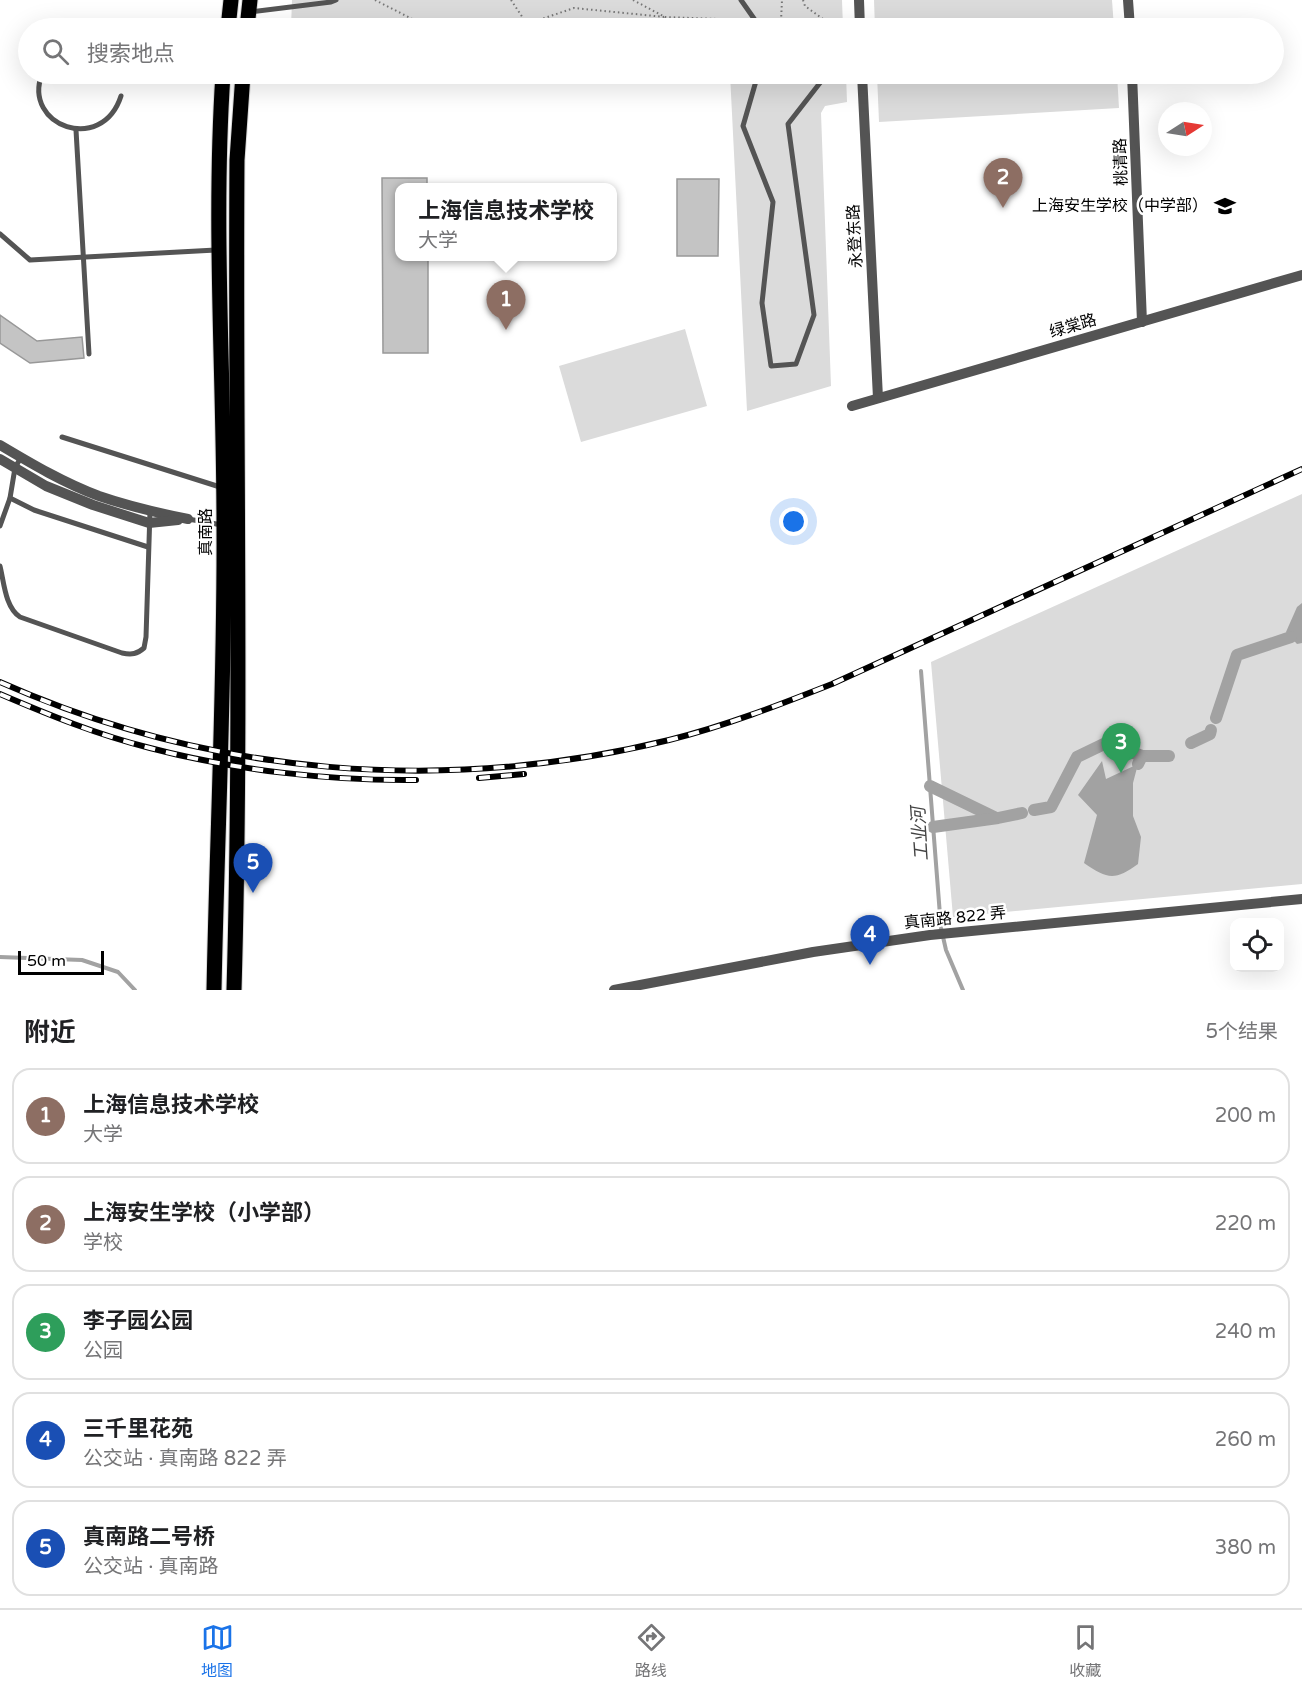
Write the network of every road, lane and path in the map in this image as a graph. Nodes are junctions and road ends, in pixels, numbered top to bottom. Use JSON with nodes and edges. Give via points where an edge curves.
{"nodes":[{"id":1,"x":231,"y":0,"type":"edge"},
{"id":2,"x":336,"y":0,"type":"edge"},
{"id":3,"x":375,"y":0,"type":"edge"},
{"id":4,"x":511,"y":0,"type":"edge"},
{"id":5,"x":633,"y":0,"type":"edge"},
{"id":6,"x":741,"y":0,"type":"edge"},
{"id":7,"x":782,"y":0,"type":"edge"},
{"id":8,"x":803,"y":0,"type":"edge"},
{"id":9,"x":859,"y":0,"type":"edge"},
{"id":10,"x":1128,"y":0,"type":"edge"},
{"id":11,"x":249,"y":6,"type":"edge"},
{"id":12,"x":229,"y":18,"type":"edge"},
{"id":13,"x":410,"y":18,"type":"edge"},
{"id":14,"x":523,"y":18,"type":"edge"},
{"id":15,"x":545,"y":18,"type":"edge"},
{"id":16,"x":665,"y":18,"type":"joint"},
{"id":17,"x":754,"y":18,"type":"edge"},
{"id":18,"x":781,"y":18,"type":"edge"},
{"id":19,"x":822,"y":18,"type":"edge"},
{"id":20,"x":860,"y":18,"type":"edge"},
{"id":21,"x":1129,"y":18,"type":"edge"},
{"id":22,"x":40,"y":84,"type":"edge"},
{"id":23,"x":222,"y":84,"type":"edge"},
{"id":24,"x":242,"y":84,"type":"edge"},
{"id":25,"x":755,"y":84,"type":"edge"},
{"id":26,"x":819,"y":84,"type":"edge"},
{"id":27,"x":862,"y":84,"type":"edge"},
{"id":28,"x":1132,"y":84,"type":"edge"},
{"id":29,"x":122,"y":96,"type":"dead end"},
{"id":30,"x":76,"y":130,"type":"junction"},
{"id":31,"x":0,"y":234,"type":"edge"},
{"id":32,"x":218,"y":250,"type":"junction"},
{"id":33,"x":84,"y":257,"type":"junction"},
{"id":34,"x":1302,"y":275,"type":"edge"},
{"id":35,"x":1143,"y":321,"type":"junction"},
{"id":36,"x":89,"y":354,"type":"dead end"},
{"id":37,"x":878,"y":398,"type":"junction"},
{"id":38,"x":852,"y":406,"type":"dead end"},
{"id":39,"x":62,"y":437,"type":"dead end"},
{"id":40,"x":0,"y":445,"type":"edge"},
{"id":41,"x":21,"y":457,"type":"junction"},
{"id":42,"x":0,"y":459,"type":"edge"},
{"id":43,"x":15,"y":468,"type":"junction"},
{"id":44,"x":230,"y":490,"type":"junction"},
{"id":45,"x":10,"y":498,"type":"junction"},
{"id":46,"x":150,"y":511,"type":"junction"},
{"id":47,"x":188,"y":519,"type":"junction"},
{"id":48,"x":149,"y":523,"type":"junction"},
{"id":49,"x":0,"y":526,"type":"edge"},
{"id":50,"x":231,"y":526,"type":"junction"},
{"id":51,"x":148,"y":547,"type":"junction"},
{"id":52,"x":0,"y":566,"type":"edge"},
{"id":53,"x":1302,"y":899,"type":"edge"},
{"id":54,"x":214,"y":990,"type":"edge"},
{"id":55,"x":234,"y":990,"type":"edge"},
{"id":56,"x":614,"y":990,"type":"edge"}],
"edges":[{"from":1,"to":12,"type":"main road"},
{"from":2,"to":11,"type":"lane"},
{"from":3,"to":13,"type":"path"},
{"from":4,"to":14,"type":"path"},
{"from":5,"to":16,"type":"path"},
{"from":6,"to":17,"type":"lane"},
{"from":7,"to":18,"type":"path"},
{"from":8,"to":19,"type":"path"},
{"from":9,"to":20,"type":"street"},
{"from":10,"to":21,"type":"street"},
{"from":15,"to":16,"type":"path","via":[[574,8]]},
{"from":22,"to":30,"type":"lane","via":[[41,102],[47,112],[55,121]]},
{"from":23,"to":32,"type":"main road","name":"真南路"},
{"from":24,"to":44,"type":"main road","name":"真南路"},
{"from":25,"to":26,"type":"lane","via":[[743,126],[773,202],[762,303],[771,366],[796,364],[814,315],[788,124]]},
{"from":27,"to":37,"type":"street","name":"永登东路"},
{"from":28,"to":35,"type":"street","name":"桃清路"},
{"from":29,"to":30,"type":"lane","via":[[105,122]]},
{"from":30,"to":33,"type":"lane"},
{"from":31,"to":33,"type":"lane","via":[[30,260]]},
{"from":32,"to":33,"type":"lane"},
{"from":32,"to":44,"type":"main road","name":"真南路"},
{"from":33,"to":36,"type":"lane"},
{"from":34,"to":35,"type":"street","name":"绿棠路"},
{"from":35,"to":37,"type":"street","name":"绿棠路"},
{"from":37,"to":38,"type":"street","name":"绿棠路"},
{"from":39,"to":44,"type":"lane"},
{"from":40,"to":41,"type":"street"},
{"from":41,"to":43,"type":"lane"},
{"from":41,"to":46,"type":"street","via":[[99,495]]},
{"from":42,"to":43,"type":"street"},
{"from":43,"to":45,"type":"lane"},
{"from":43,"to":48,"type":"street","via":[[46,486]]},
{"from":44,"to":50,"type":"main road","name":"真南路"},
{"from":45,"to":49,"type":"lane"},
{"from":45,"to":51,"type":"lane","via":[[34,510]]},
{"from":46,"to":47,"type":"street"},
{"from":46,"to":48,"type":"lane"},
{"from":47,"to":48,"type":"street"},
{"from":47,"to":50,"type":"lane"},
{"from":48,"to":51,"type":"lane"},
{"from":50,"to":54,"type":"main road","name":"真南路"},
{"from":50,"to":55,"type":"main road","name":"真南路","via":[[238,831]]},
{"from":51,"to":52,"type":"lane","via":[[146,637],[144,648],[130,655],[14,613]]},
{"from":53,"to":56,"type":"street","name":"真南路 822 弄","via":[[951,932],[813,952]]}]}
